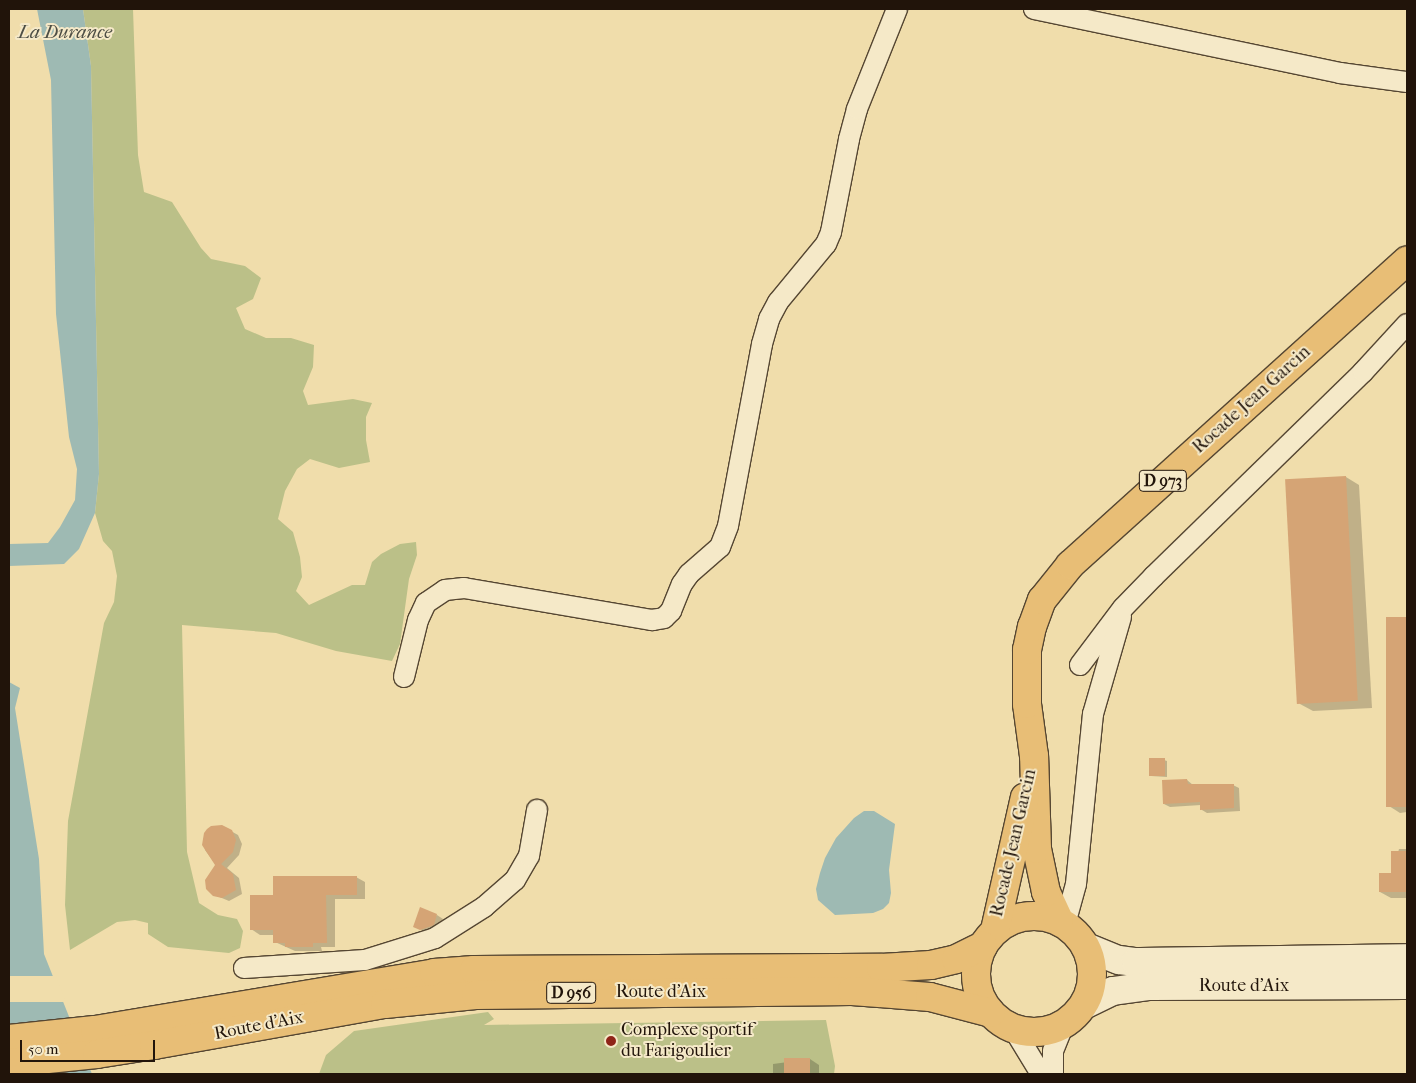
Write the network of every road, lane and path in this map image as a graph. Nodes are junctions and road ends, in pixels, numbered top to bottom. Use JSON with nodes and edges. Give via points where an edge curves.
{"nodes":[{"id":1,"x":897,"y":9,"type":"edge"},
{"id":2,"x":1034,"y":9,"type":"edge"},
{"id":3,"x":1407,"y":82,"type":"edge"},
{"id":4,"x":1407,"y":261,"type":"edge"},
{"id":5,"x":1407,"y":324,"type":"edge"},
{"id":6,"x":1123,"y":608,"type":"junction"},
{"id":7,"x":1080,"y":665,"type":"dead end"},
{"id":8,"x":404,"y":678,"type":"dead end"},
{"id":9,"x":1034,"y":756,"type":"junction"},
{"id":10,"x":537,"y":810,"type":"dead end"},
{"id":11,"x":1062,"y":922,"type":"junction"},
{"id":12,"x":989,"y":938,"type":"junction"},
{"id":13,"x":1086,"y":947,"type":"junction"},
{"id":14,"x":1407,"y":958,"type":"edge"},
{"id":15,"x":244,"y":968,"type":"dead end"},
{"id":16,"x":1407,"y":985,"type":"edge"},
{"id":17,"x":1084,"y":1005,"type":"junction"},
{"id":18,"x":991,"y":1013,"type":"junction"},
{"id":19,"x":1064,"y":1024,"type":"junction"},
{"id":20,"x":1013,"y":1028,"type":"junction"},
{"id":21,"x":152,"y":1033,"type":"junction"},
{"id":22,"x":9,"y":1039,"type":"edge"},
{"id":23,"x":9,"y":1063,"type":"edge"},
{"id":24,"x":1041,"y":1074,"type":"edge"},
{"id":25,"x":1053,"y":1074,"type":"edge"}],
"edges":[{"from":1,"to":8,"type":"street","via":[[857,109],[832,232],[826,244],[778,302],[769,319],[728,526],[720,547],[689,574],[671,611],[664,618],[652,620],[464,588],[445,590],[426,603],[418,620]]},
{"from":2,"to":3,"type":"street","via":[[1340,73]]},
{"from":4,"to":9,"type":"main road","name":"Rocade Jean Garcin","number":"D 973","via":[[1054,582],[1042,600],[1027,650],[1027,704]]},
{"from":5,"to":6,"type":"street","via":[[1363,372]]},
{"from":6,"to":7,"type":"street"},
{"from":6,"to":11,"type":"street","via":[[1093,714],[1076,884]]},
{"from":9,"to":11,"type":"main road","name":"Rocade Jean Garcin","number":"D 973","via":[[1037,849],[1046,892]]},
{"from":9,"to":12,"type":"main road","name":"Rocade Jean Garcin","number":"D 973"},
{"from":10,"to":15,"type":"street","via":[[530,856],[515,880],[484,907],[435,938],[365,960]]},
{"from":11,"to":12,"type":"main road","via":[[1046,916],[1018,917]]},
{"from":11,"to":13,"type":"main road","via":[[1075,931]]},
{"from":12,"to":18,"type":"main road","via":[[976,974],[980,995]]},
{"from":12,"to":21,"type":"main road","name":"Route d'Aix","number":"D 956","via":[[956,959],[931,965],[434,973],[269,999]]},
{"from":13,"to":14,"type":"main road","name":"Route d'Aix","via":[[1119,960],[1136,962]]},
{"from":13,"to":17,"type":"main road","via":[[1092,961],[1093,976]]},
{"from":16,"to":17,"type":"main road","name":"Route d'Aix","via":[[1150,986],[1113,991]]},
{"from":17,"to":19,"type":"main road"},
{"from":18,"to":20,"type":"main road"},
{"from":18,"to":21,"type":"main road","name":"Route d'Aix","number":"D 956","via":[[930,997],[852,991],[476,995]]},
{"from":19,"to":20,"type":"main road","via":[[1039,1032]]},
{"from":19,"to":25,"type":"street","via":[[1053,1051]]},
{"from":20,"to":24,"type":"street"},
{"from":21,"to":22,"type":"main road","number":"D 956"},
{"from":21,"to":23,"type":"main road","number":"D 956","via":[[97,1054]]}]}
